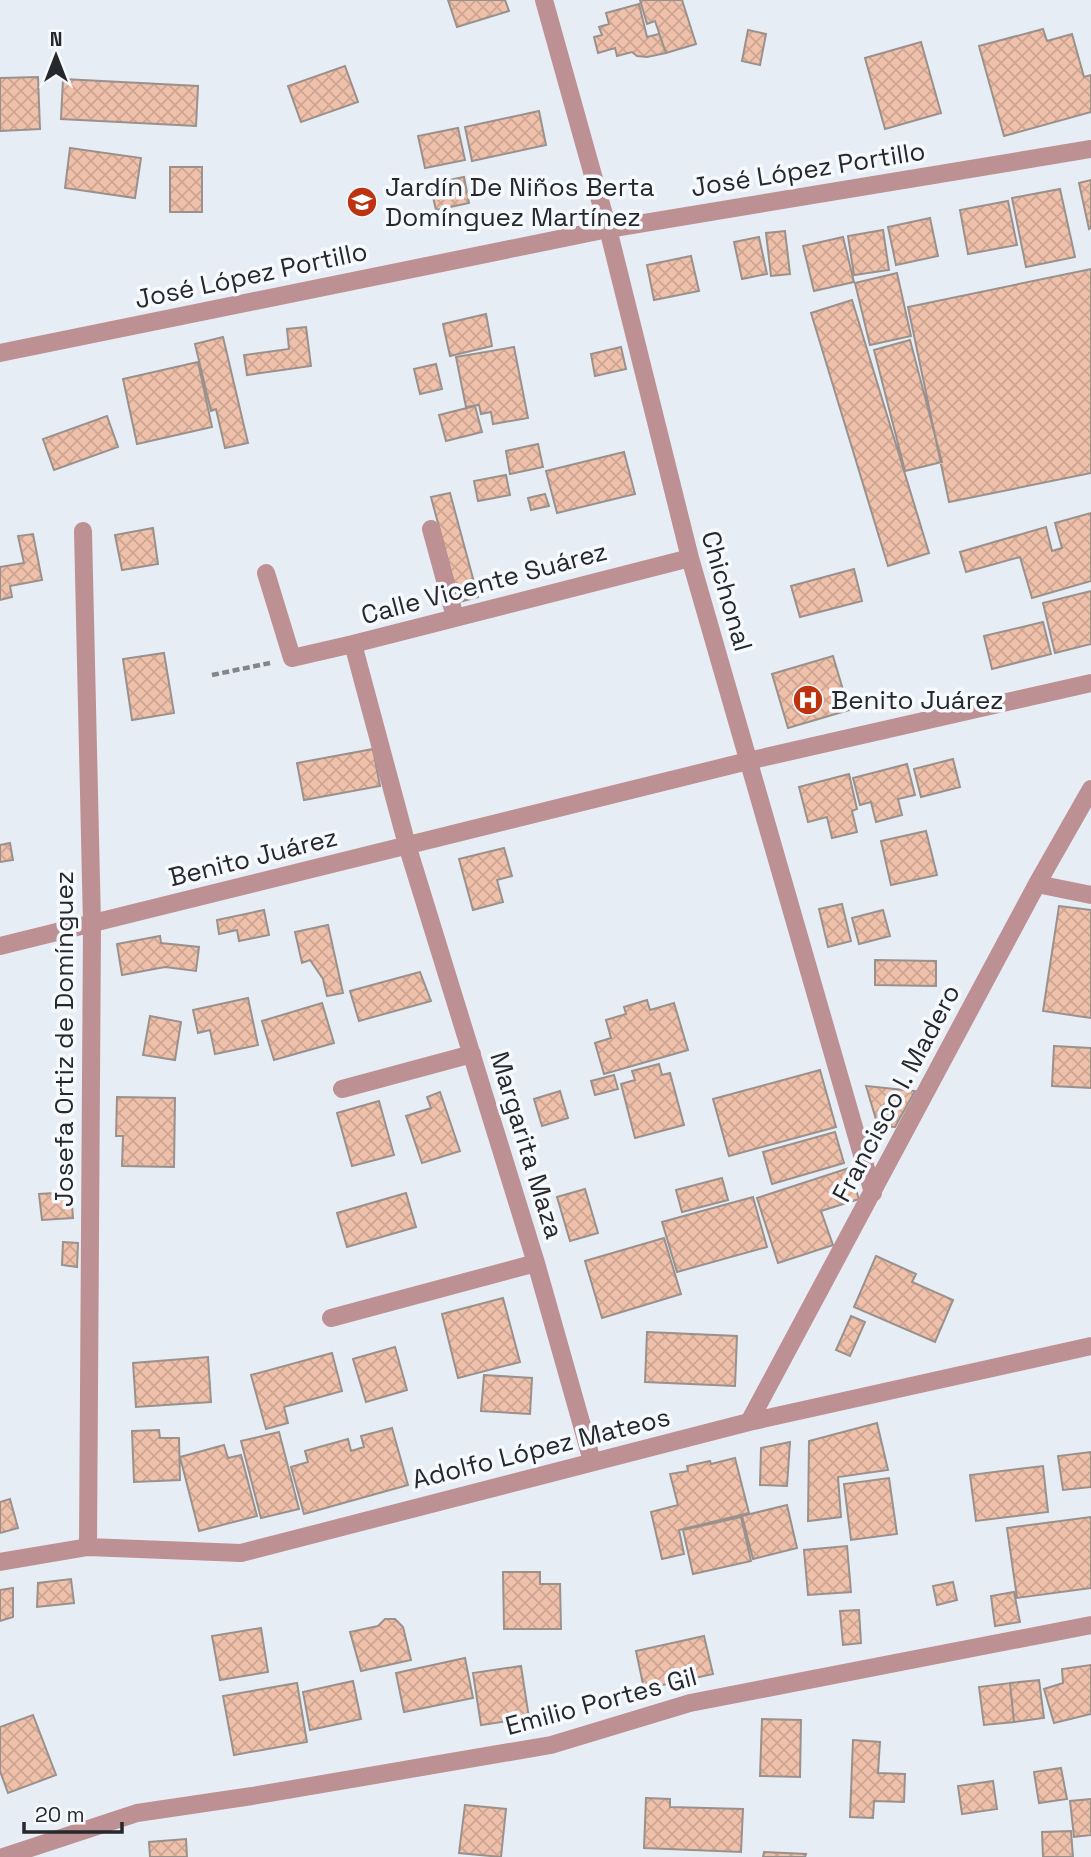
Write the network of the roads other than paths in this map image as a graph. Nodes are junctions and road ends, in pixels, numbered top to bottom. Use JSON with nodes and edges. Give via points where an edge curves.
{"nodes":[{"id":1,"x":544,"y":0,"type":"edge"},
{"id":2,"x":1091,"y":149,"type":"edge"},
{"id":3,"x":608,"y":229,"type":"junction"},
{"id":4,"x":0,"y":353,"type":"edge"},
{"id":5,"x":431,"y":529,"type":"dead end"},
{"id":6,"x":83,"y":530,"type":"dead end"},
{"id":7,"x":690,"y":558,"type":"junction"},
{"id":8,"x":266,"y":573,"type":"dead end"},
{"id":9,"x":455,"y":617,"type":"junction"},
{"id":10,"x":354,"y":645,"type":"junction"},
{"id":11,"x":1091,"y":683,"type":"edge"},
{"id":12,"x":748,"y":761,"type":"junction"},
{"id":13,"x":1091,"y":789,"type":"edge"},
{"id":14,"x":407,"y":845,"type":"junction"},
{"id":15,"x":1037,"y":884,"type":"junction"},
{"id":16,"x":1091,"y":895,"type":"edge"},
{"id":17,"x":92,"y":924,"type":"junction"},
{"id":18,"x":0,"y":946,"type":"edge"},
{"id":19,"x":472,"y":1054,"type":"junction"},
{"id":20,"x":342,"y":1088,"type":"dead end"},
{"id":21,"x":873,"y":1193,"type":"junction"},
{"id":22,"x":536,"y":1263,"type":"junction"},
{"id":23,"x":331,"y":1318,"type":"dead end"},
{"id":24,"x":1091,"y":1346,"type":"edge"},
{"id":25,"x":749,"y":1422,"type":"junction"},
{"id":26,"x":592,"y":1461,"type":"junction"},
{"id":27,"x":88,"y":1547,"type":"junction"},
{"id":28,"x":0,"y":1562,"type":"edge"},
{"id":29,"x":1091,"y":1625,"type":"edge"},
{"id":30,"x":3,"y":1857,"type":"edge"}],
"edges":[{"from":1,"to":3,"type":"street","name":"Chichonal"},
{"from":2,"to":3,"type":"street","name":"José López Portillo"},
{"from":3,"to":4,"type":"street","name":"José López Portillo"},
{"from":3,"to":7,"type":"street","name":"Chichonal"},
{"from":5,"to":9,"type":"street"},
{"from":6,"to":17,"type":"street","name":"Josefa Ortiz de Domínguez"},
{"from":7,"to":9,"type":"street","name":"Calle Vicente Suárez"},
{"from":7,"to":12,"type":"street","name":"Chichonal"},
{"from":8,"to":10,"type":"street","name":"Calle Vicente Suárez","via":[[292,658]]},
{"from":9,"to":10,"type":"street","name":"Calle Vicente Suárez"},
{"from":10,"to":14,"type":"street","name":"Margarita Maza"},
{"from":11,"to":12,"type":"street","name":"Benito Juárez"},
{"from":12,"to":14,"type":"street","name":"Benito Juárez"},
{"from":12,"to":21,"type":"street","name":"Chichonal"},
{"from":13,"to":15,"type":"street","name":"Francisco I. Madero"},
{"from":14,"to":17,"type":"street","name":"Benito Juárez"},
{"from":14,"to":19,"type":"street","name":"Margarita Maza"},
{"from":15,"to":16,"type":"street"},
{"from":15,"to":21,"type":"street","name":"Francisco I. Madero"},
{"from":17,"to":18,"type":"street","name":"Benito Juárez"},
{"from":17,"to":27,"type":"street","name":"Josefa Ortiz de Domínguez"},
{"from":19,"to":20,"type":"street"},
{"from":19,"to":22,"type":"street","name":"Margarita Maza"},
{"from":21,"to":25,"type":"street","name":"Francisco I. Madero"},
{"from":22,"to":23,"type":"street"},
{"from":22,"to":26,"type":"street","name":"Margarita Maza"},
{"from":24,"to":25,"type":"street","name":"Adolfo López Mateos"},
{"from":25,"to":26,"type":"street","name":"Adolfo López Mateos"},
{"from":26,"to":27,"type":"street","name":"Adolfo López Mateos","via":[[241,1553]]},
{"from":27,"to":28,"type":"street","name":"Adolfo López Mateos"},
{"from":29,"to":30,"type":"street","name":"Emilio Portes Gil","via":[[690,1703],[551,1745],[137,1813]]}]}
